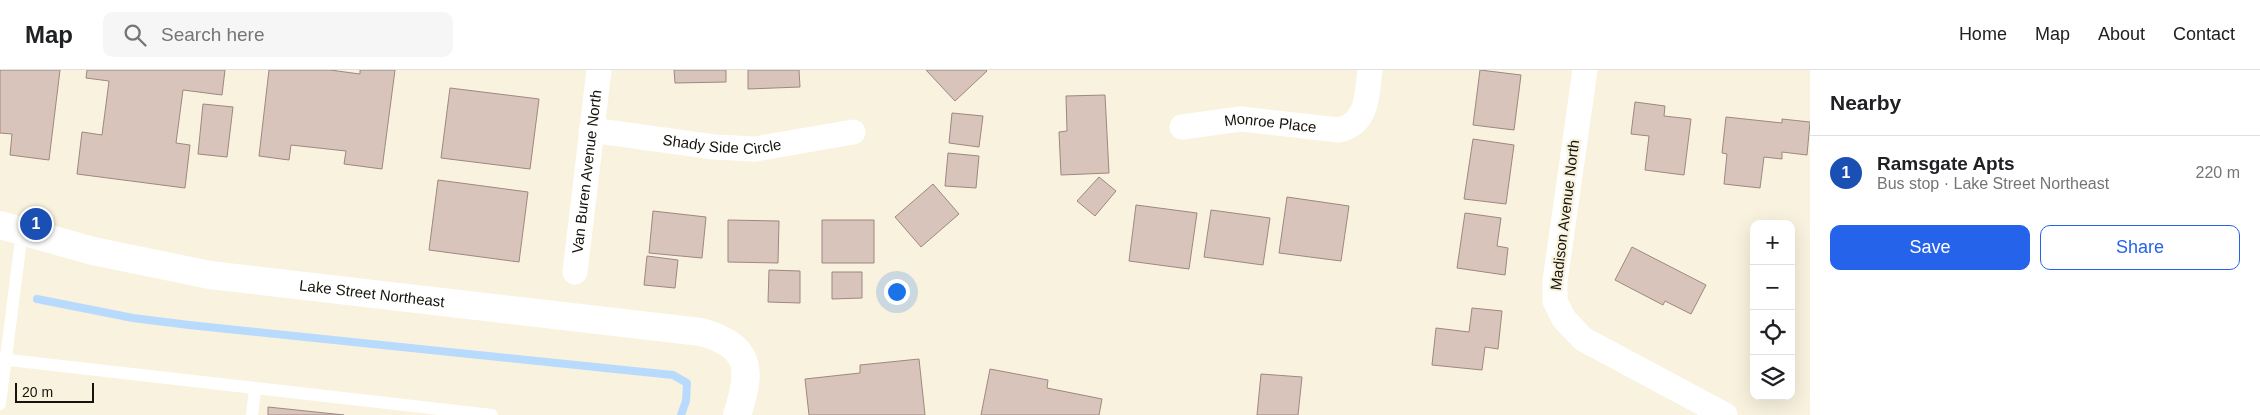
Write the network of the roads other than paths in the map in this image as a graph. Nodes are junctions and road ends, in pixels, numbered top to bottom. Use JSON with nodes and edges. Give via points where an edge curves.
{"nodes":[{"id":1,"x":599,"y":70,"type":"edge"},
{"id":2,"x":1370,"y":70,"type":"edge"},
{"id":3,"x":1585,"y":70,"type":"edge"},
{"id":4,"x":1182,"y":127,"type":"dead end"},
{"id":5,"x":591,"y":130,"type":"junction"},
{"id":6,"x":853,"y":132,"type":"dead end"},
{"id":7,"x":11,"y":228,"type":"edge"},
{"id":8,"x":575,"y":272,"type":"dead end"},
{"id":9,"x":3,"y":359,"type":"edge"},
{"id":10,"x":255,"y":390,"type":"junction"},
{"id":11,"x":0,"y":404,"type":"edge"},
{"id":12,"x":252,"y":415,"type":"edge"},
{"id":13,"x":492,"y":415,"type":"edge"},
{"id":14,"x":737,"y":415,"type":"edge"},
{"id":15,"x":1725,"y":415,"type":"edge"}],
"edges":[{"from":1,"to":5,"type":"street","name":"Van Buren Avenue North"},
{"from":2,"to":4,"type":"street","name":"Monroe Place","via":[[1366,105],[1357,122],[1349,128],[1339,130],[1241,119]]},
{"from":3,"to":15,"type":"street","name":"Madison Avenue North","via":[[1555,281],[1555,301],[1564,319],[1583,339]]},
{"from":5,"to":6,"type":"street","name":"Shady Side Circle","via":[[714,147],[755,149]]},
{"from":5,"to":8,"type":"street","name":"Van Buren Avenue North"},
{"from":7,"to":9,"type":"lane"},
{"from":7,"to":14,"type":"street","name":"Lake Street Northeast","via":[[128,259],[210,275],[701,332],[730,344],[747,367]]},
{"from":9,"to":10,"type":"lane"},
{"from":9,"to":11,"type":"lane"},
{"from":10,"to":12,"type":"lane"},
{"from":10,"to":13,"type":"lane"}]}
